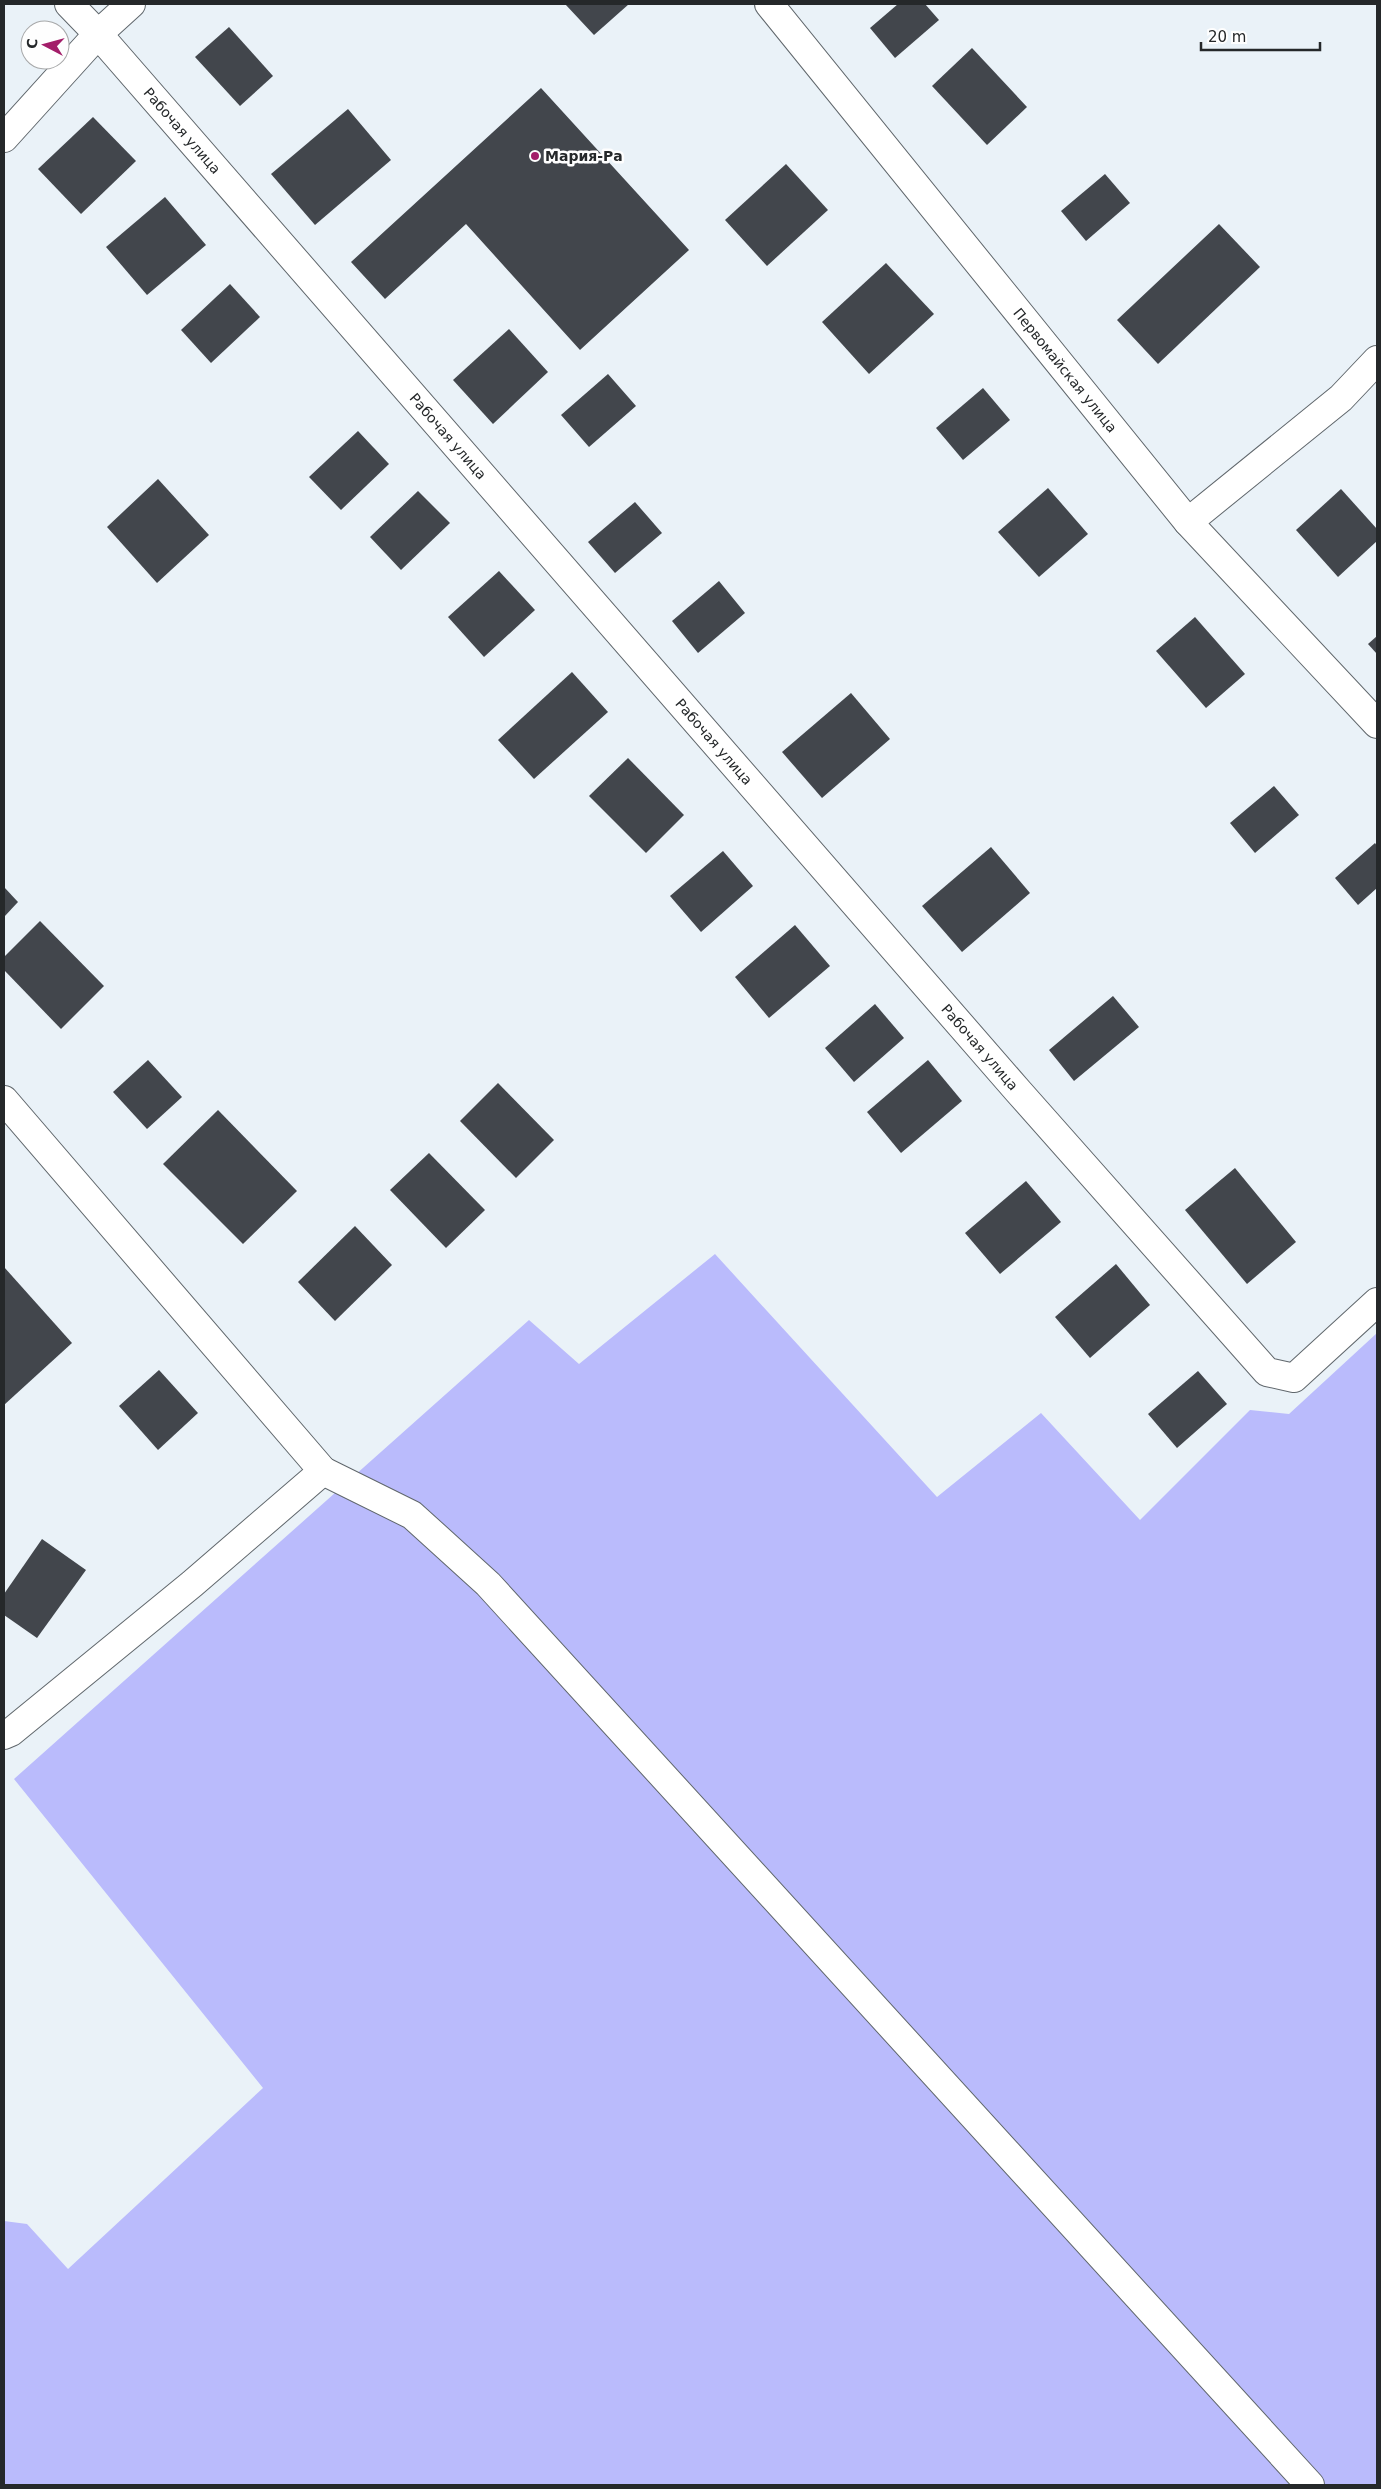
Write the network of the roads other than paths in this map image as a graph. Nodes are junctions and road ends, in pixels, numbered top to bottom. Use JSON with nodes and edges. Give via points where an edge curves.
{"nodes":[{"id":1,"x":69,"y":4,"type":"edge"},
{"id":2,"x":131,"y":4,"type":"edge"},
{"id":3,"x":770,"y":4,"type":"edge"},
{"id":4,"x":98,"y":34,"type":"junction"},
{"id":5,"x":4,"y":138,"type":"edge"},
{"id":6,"x":1377,"y":360,"type":"edge"},
{"id":7,"x":1188,"y":522,"type":"junction"},
{"id":8,"x":1377,"y":724,"type":"edge"},
{"id":9,"x":4,"y":1100,"type":"edge"},
{"id":10,"x":1377,"y":1302,"type":"edge"},
{"id":11,"x":323,"y":1471,"type":"junction"},
{"id":12,"x":4,"y":1735,"type":"edge"},
{"id":13,"x":1310,"y":2485,"type":"edge"}],
"edges":[{"from":1,"to":4,"type":"street","name":"Рабочая улица"},
{"from":2,"to":4,"type":"street"},
{"from":3,"to":7,"type":"street","name":"Первомайская улица"},
{"from":4,"to":5,"type":"street"},
{"from":4,"to":10,"type":"street","name":"Рабочая улица","via":[[1005,1076],[1267,1372],[1294,1378]]},
{"from":6,"to":7,"type":"street","via":[[1341,398]]},
{"from":7,"to":8,"type":"street","name":"Первомайская улица"},
{"from":9,"to":11,"type":"street"},
{"from":11,"to":12,"type":"street","via":[[192,1584]]},
{"from":11,"to":13,"type":"street","via":[[412,1515],[488,1584]]}]}
